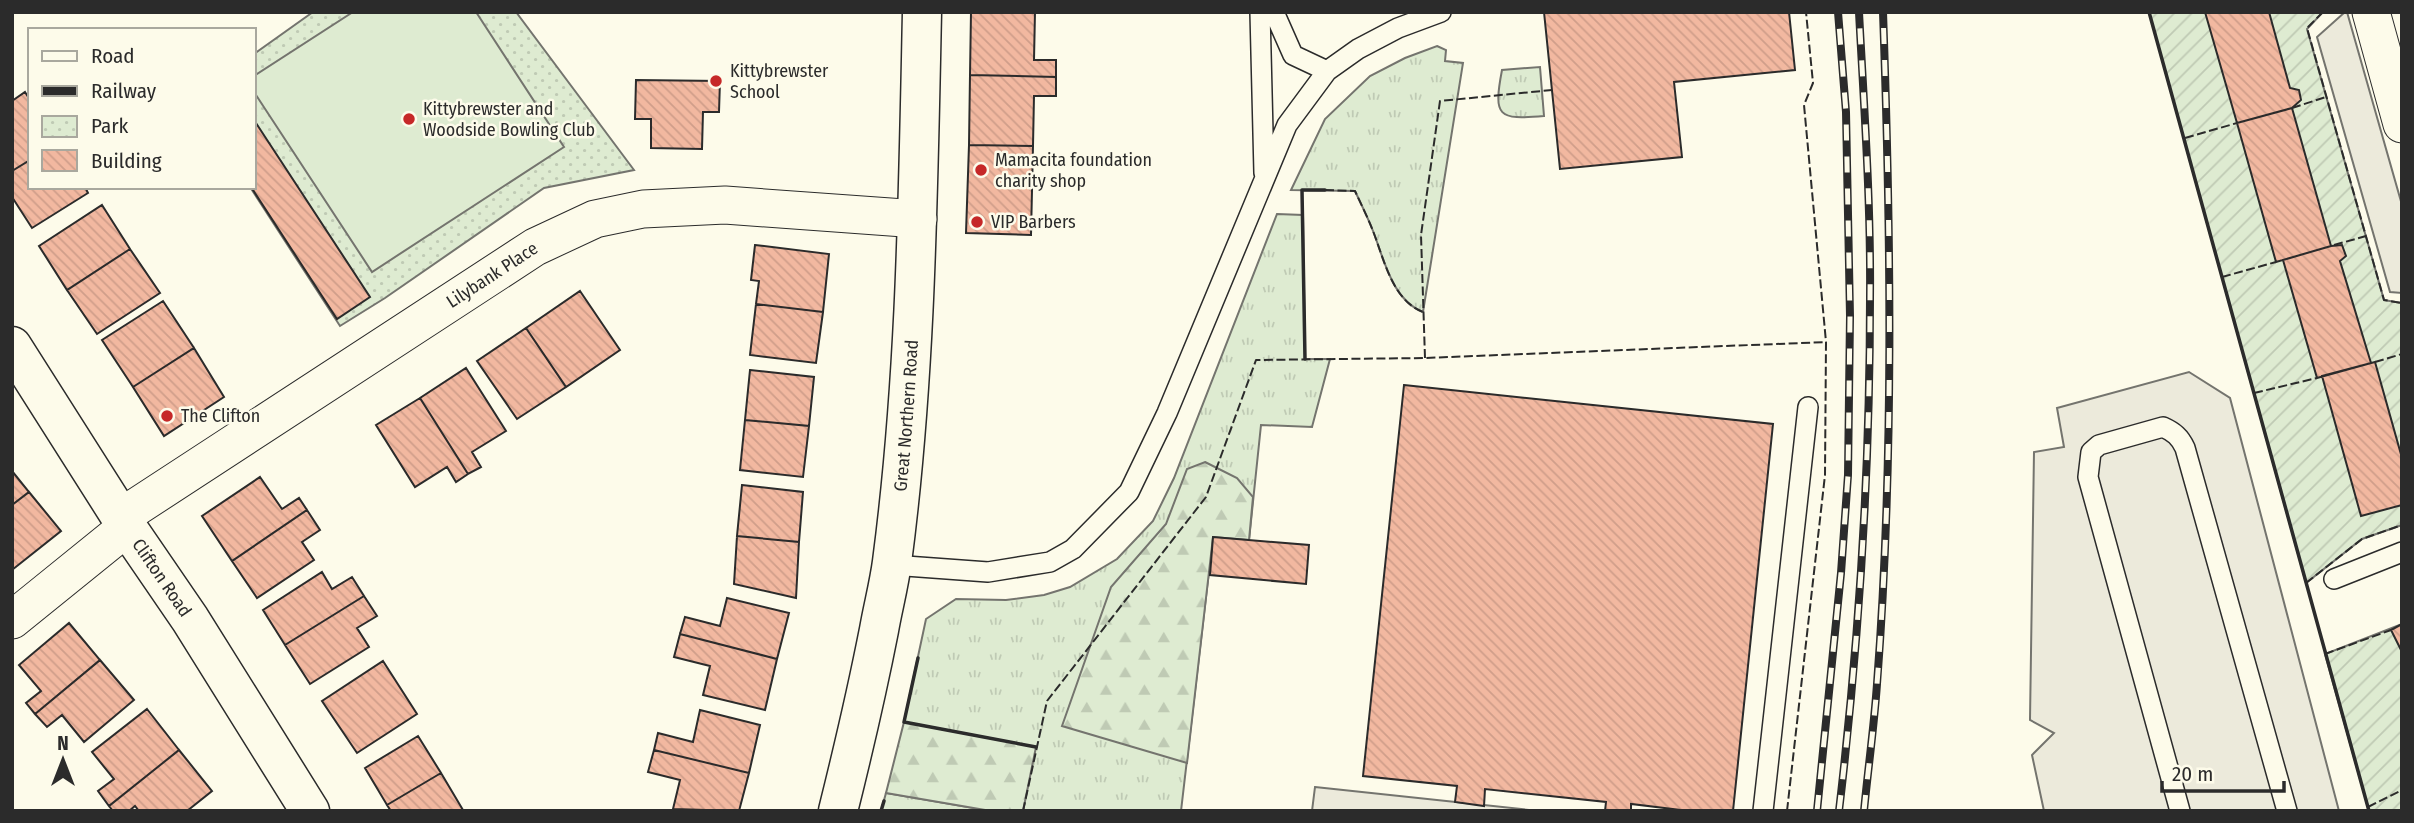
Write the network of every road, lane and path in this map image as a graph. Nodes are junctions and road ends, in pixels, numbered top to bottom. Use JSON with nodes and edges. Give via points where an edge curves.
{"nodes":[{"id":1,"x":922,"y":12,"type":"edge"},
{"id":2,"x":1260,"y":12,"type":"edge"},
{"id":3,"x":1274,"y":12,"type":"edge"},
{"id":4,"x":1441,"y":12,"type":"edge"},
{"id":5,"x":2371,"y":12,"type":"edge"},
{"id":6,"x":1327,"y":71,"type":"junction"},
{"id":7,"x":2402,"y":124,"type":"edge"},
{"id":8,"x":1264,"y":181,"type":"junction"},
{"id":9,"x":918,"y":219,"type":"junction"},
{"id":10,"x":12,"y":346,"type":"edge"},
{"id":11,"x":1808,"y":407,"type":"dead end"},
{"id":12,"x":124,"y":522,"type":"junction"},
{"id":13,"x":2402,"y":552,"type":"edge"},
{"id":14,"x":892,"y":565,"type":"junction"},
{"id":15,"x":2334,"y":579,"type":"dead end"},
{"id":16,"x":12,"y":620,"type":"edge"},
{"id":17,"x":310,"y":811,"type":"edge"},
{"id":18,"x":838,"y":811,"type":"edge"},
{"id":19,"x":1763,"y":811,"type":"edge"},
{"id":20,"x":2180,"y":811,"type":"edge"},
{"id":21,"x":2287,"y":811,"type":"edge"}],
"edges":[{"from":1,"to":9,"type":"main road","name":"Great Northern Road"},
{"from":2,"to":8,"type":"lane"},
{"from":3,"to":6,"type":"lane","via":[[1293,55]]},
{"from":4,"to":6,"type":"lane","via":[[1378,38]]},
{"from":5,"to":7,"type":"street"},
{"from":6,"to":8,"type":"lane","via":[[1287,125]]},
{"from":8,"to":14,"type":"lane","via":[[1167,413],[1129,492],[1111,511],[1073,549],[1050,562],[988,572]]},
{"from":9,"to":12,"type":"street","name":"Lilybank Place","via":[[725,205],[643,209],[595,219],[535,247]]},
{"from":9,"to":14,"type":"main road","name":"Great Northern Road","via":[[911,359]]},
{"from":10,"to":12,"type":"main road","name":"Clifton Road"},
{"from":11,"to":19,"type":"lane"},
{"from":12,"to":16,"type":"street","name":"Lilybank Place"},
{"from":12,"to":17,"type":"main road","name":"Clifton Road"},
{"from":13,"to":15,"type":"lane"},
{"from":14,"to":18,"type":"main road","name":"Great Northern Road","via":[[862,718]]},
{"from":20,"to":21,"type":"lane","via":[[2088,477],[2091,452],[2099,445],[2163,427],[2173,431],[2185,448]]}]}
